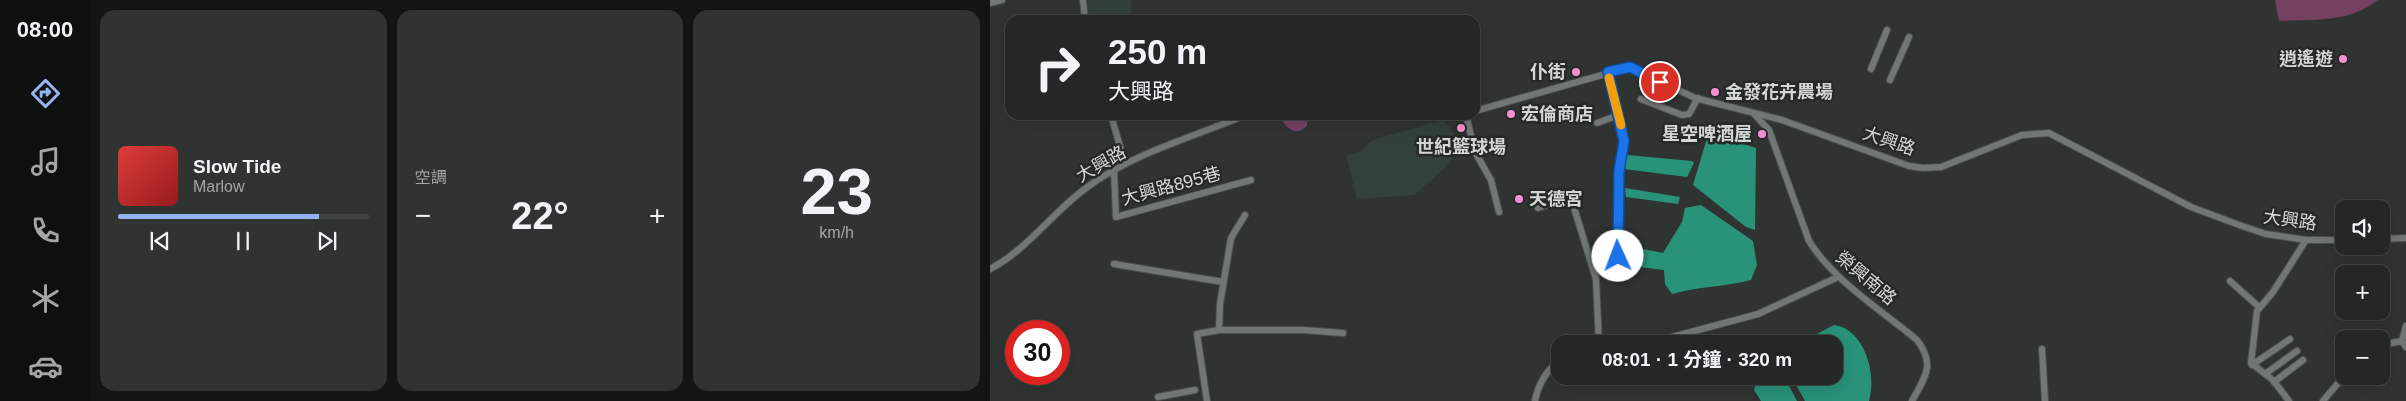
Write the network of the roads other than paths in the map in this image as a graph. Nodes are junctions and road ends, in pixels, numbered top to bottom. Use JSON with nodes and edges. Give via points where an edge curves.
{"nodes":[{"id":1,"x":1002,"y":0,"type":"edge"},
{"id":2,"x":1084,"y":0,"type":"edge"},
{"id":3,"x":990,"y":3,"type":"edge"},
{"id":4,"x":1085,"y":15,"type":"edge"},
{"id":5,"x":1887,"y":30,"type":"dead end"},
{"id":6,"x":1909,"y":37,"type":"dead end"},
{"id":7,"x":1871,"y":69,"type":"dead end"},
{"id":8,"x":1608,"y":72,"type":"junction"},
{"id":9,"x":1890,"y":80,"type":"dead end"},
{"id":10,"x":1641,"y":98,"type":"dead end"},
{"id":11,"x":1698,"y":98,"type":"junction"},
{"id":12,"x":1480,"y":110,"type":"edge"},
{"id":13,"x":1754,"y":114,"type":"junction"},
{"id":14,"x":1619,"y":115,"type":"junction"},
{"id":15,"x":1112,"y":120,"type":"edge"},
{"id":16,"x":1234,"y":120,"type":"edge"},
{"id":17,"x":1467,"y":120,"type":"edge"},
{"id":18,"x":1597,"y":123,"type":"dead end"},
{"id":19,"x":1125,"y":164,"type":"junction"},
{"id":20,"x":1114,"y":170,"type":"junction"},
{"id":21,"x":1250,"y":180,"type":"dead end"},
{"id":22,"x":1538,"y":208,"type":"dead end"},
{"id":23,"x":1499,"y":212,"type":"dead end"},
{"id":24,"x":1245,"y":215,"type":"dead end"},
{"id":25,"x":2406,"y":238,"type":"edge"},
{"id":26,"x":2390,"y":239,"type":"edge"},
{"id":27,"x":2306,"y":240,"type":"junction"},
{"id":28,"x":2335,"y":240,"type":"edge"},
{"id":29,"x":1618,"y":256,"type":"dead end"},
{"id":30,"x":1114,"y":264,"type":"dead end"},
{"id":31,"x":990,"y":269,"type":"edge"},
{"id":32,"x":1838,"y":277,"type":"junction"},
{"id":33,"x":2230,"y":281,"type":"dead end"},
{"id":34,"x":1223,"y":282,"type":"junction"},
{"id":35,"x":2259,"y":307,"type":"junction"},
{"id":36,"x":2406,"y":326,"type":"edge"},
{"id":37,"x":1219,"y":330,"type":"junction"},
{"id":38,"x":1343,"y":333,"type":"dead end"},
{"id":39,"x":1599,"y":335,"type":"edge"},
{"id":40,"x":1680,"y":335,"type":"edge"},
{"id":41,"x":2290,"y":339,"type":"dead end"},
{"id":42,"x":2402,"y":341,"type":"junction"},
{"id":43,"x":2390,"y":343,"type":"edge"},
{"id":44,"x":2406,"y":348,"type":"edge"},
{"id":45,"x":2042,"y":349,"type":"dead end"},
{"id":46,"x":2297,"y":350,"type":"dead end"},
{"id":47,"x":2304,"y":360,"type":"dead end"},
{"id":48,"x":2252,"y":365,"type":"junction"},
{"id":49,"x":1551,"y":368,"type":"edge"},
{"id":50,"x":2265,"y":374,"type":"junction"},
{"id":51,"x":2274,"y":382,"type":"junction"},
{"id":52,"x":2336,"y":385,"type":"edge"},
{"id":53,"x":1195,"y":390,"type":"dead end"},
{"id":54,"x":1158,"y":397,"type":"dead end"},
{"id":55,"x":1208,"y":401,"type":"edge"},
{"id":56,"x":1536,"y":401,"type":"edge"},
{"id":57,"x":1912,"y":401,"type":"edge"},
{"id":58,"x":2045,"y":401,"type":"edge"},
{"id":59,"x":2289,"y":401,"type":"edge"},
{"id":60,"x":2323,"y":401,"type":"edge"}],
"edges":[{"from":1,"to":3,"type":"street"},
{"from":2,"to":4,"type":"street"},
{"from":5,"to":7,"type":"street"},
{"from":6,"to":9,"type":"street"},
{"from":8,"to":11,"type":"street","name":"大興路","via":[[1634,68]]},
{"from":8,"to":12,"type":"street","name":"大興路"},
{"from":8,"to":14,"type":"street"},
{"from":10,"to":11,"type":"street","via":[[1674,113],[1687,115]]},
{"from":11,"to":13,"type":"street","name":"大興路"},
{"from":13,"to":27,"type":"street","name":"大興路","via":[[1782,120],[1909,166],[1923,168],[1940,167],[2022,135],[2049,133],[2191,207],[2266,234]]},
{"from":13,"to":32,"type":"street","name":"榮興南路","via":[[1769,130],[1809,241]]},
{"from":14,"to":18,"type":"street"},
{"from":14,"to":29,"type":"street","via":[[1624,141],[1619,171]]},
{"from":15,"to":19,"type":"street"},
{"from":16,"to":19,"type":"street","name":"大興路"},
{"from":17,"to":23,"type":"street","via":[[1474,152],[1490,180]]},
{"from":19,"to":20,"type":"street","name":"大興路"},
{"from":20,"to":21,"type":"street","name":"大興路895巷","via":[[1116,217]]},
{"from":20,"to":31,"type":"street","name":"大興路","via":[[1073,198],[1012,255]]},
{"from":22,"to":39,"type":"street","via":[[1570,198],[1596,280]]},
{"from":24,"to":34,"type":"street","via":[[1231,238]]},
{"from":25,"to":26,"type":"street"},
{"from":27,"to":28,"type":"street","name":"大興路"},
{"from":27,"to":35,"type":"street","via":[[2273,292]]},
{"from":30,"to":34,"type":"street"},
{"from":32,"to":40,"type":"street","via":[[1758,314]]},
{"from":32,"to":57,"type":"street","name":"榮興南路","via":[[1924,349],[1928,363],[1926,376]]},
{"from":33,"to":35,"type":"street"},
{"from":34,"to":37,"type":"street"},
{"from":35,"to":48,"type":"street"},
{"from":36,"to":42,"type":"street"},
{"from":37,"to":38,"type":"street"},
{"from":37,"to":55,"type":"street","via":[[1197,334]]},
{"from":41,"to":48,"type":"street"},
{"from":42,"to":43,"type":"street"},
{"from":42,"to":44,"type":"street"},
{"from":45,"to":58,"type":"street"},
{"from":46,"to":50,"type":"street"},
{"from":47,"to":51,"type":"street"},
{"from":48,"to":50,"type":"street"},
{"from":49,"to":56,"type":"street","via":[[1538,388]]},
{"from":50,"to":51,"type":"street"},
{"from":51,"to":59,"type":"street"},
{"from":52,"to":60,"type":"street"},
{"from":53,"to":54,"type":"street"}]}
